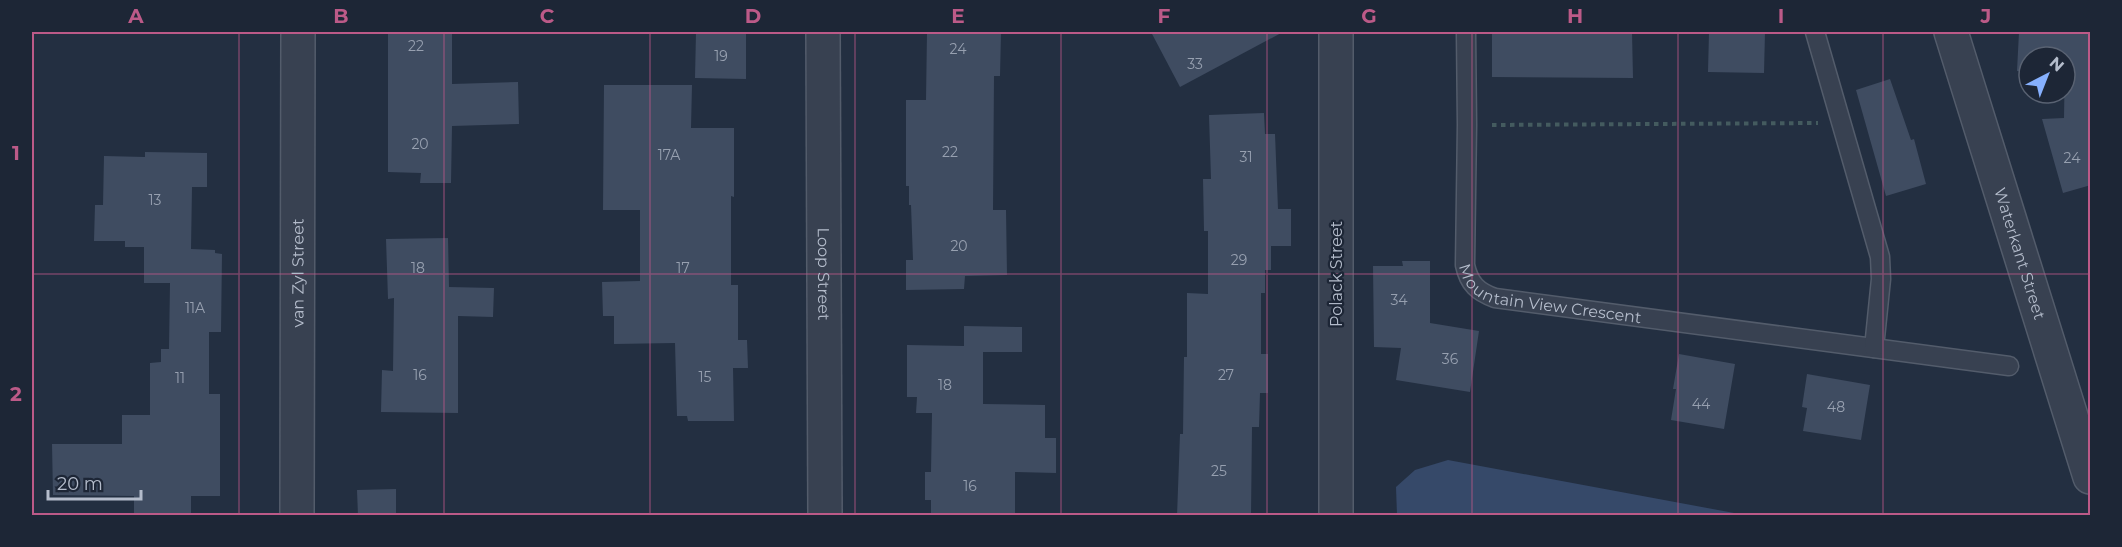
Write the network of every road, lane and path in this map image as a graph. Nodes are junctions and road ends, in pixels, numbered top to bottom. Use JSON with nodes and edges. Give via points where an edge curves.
{"nodes":[{"id":1,"x":298,"y":32,"type":"edge"},
{"id":2,"x":823,"y":32,"type":"edge"},
{"id":3,"x":1336,"y":32,"type":"edge"},
{"id":4,"x":1466,"y":32,"type":"edge"},
{"id":5,"x":1815,"y":32,"type":"edge"},
{"id":6,"x":1951,"y":32,"type":"edge"},
{"id":7,"x":1840,"y":123,"type":"junction"},
{"id":8,"x":1467,"y":125,"type":"junction"},
{"id":9,"x":1874,"y":348,"type":"junction"},
{"id":10,"x":2009,"y":366,"type":"dead end"},
{"id":11,"x":2091,"y":477,"type":"edge"},
{"id":12,"x":297,"y":516,"type":"edge"},
{"id":13,"x":825,"y":516,"type":"edge"},
{"id":14,"x":1336,"y":516,"type":"edge"}],
"edges":[{"from":1,"to":12,"type":"street","name":"van Zyl Street"},
{"from":2,"to":13,"type":"street","name":"Loop Street"},
{"from":3,"to":14,"type":"street","name":"Polack Street"},
{"from":4,"to":8,"type":"lane","name":"Mountain View Crescent"},
{"from":5,"to":7,"type":"lane"},
{"from":6,"to":11,"type":"street","name":"Waterkant Street"},
{"from":7,"to":8,"type":"path"},
{"from":7,"to":9,"type":"lane","via":[[1880,257]]},
{"from":8,"to":9,"type":"lane","name":"Mountain View Crescent","via":[[1465,265],[1467,275],[1481,294]]},
{"from":9,"to":10,"type":"lane","name":"Mountain View Crescent"}]}
